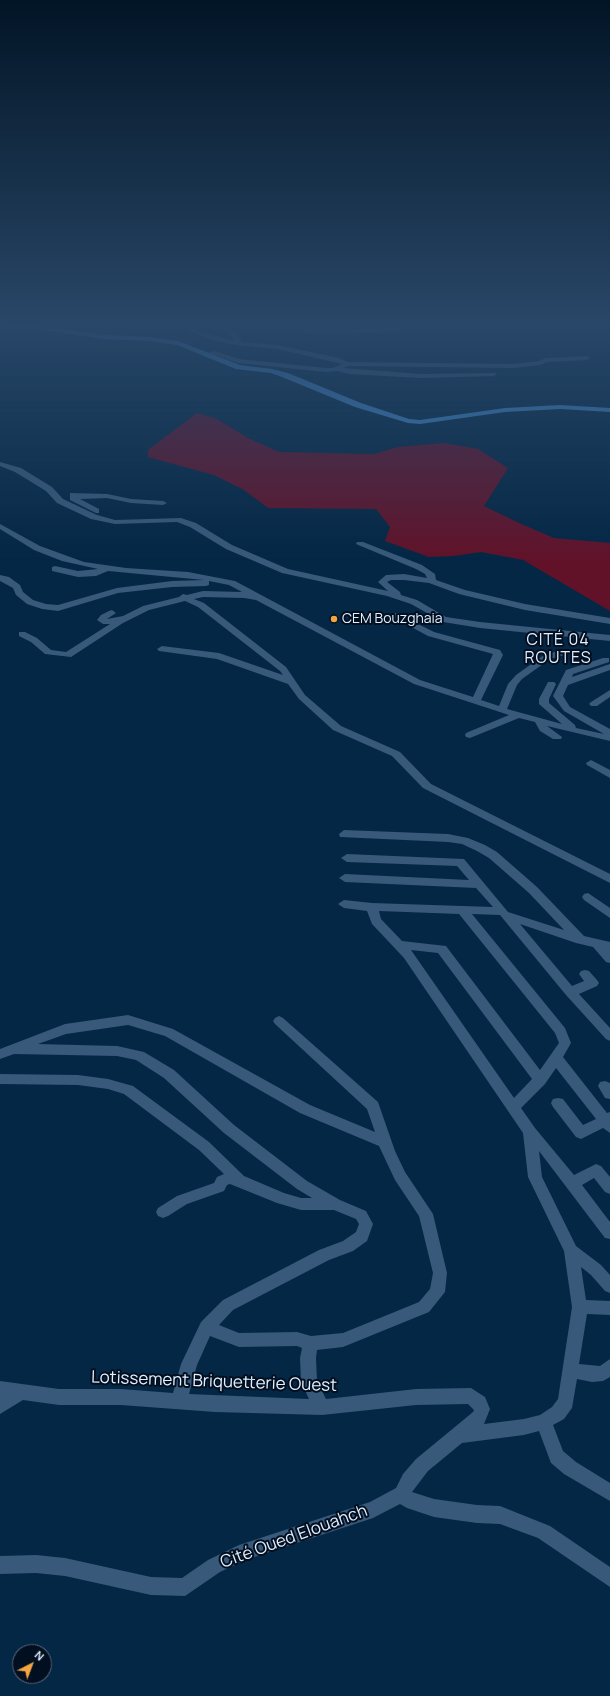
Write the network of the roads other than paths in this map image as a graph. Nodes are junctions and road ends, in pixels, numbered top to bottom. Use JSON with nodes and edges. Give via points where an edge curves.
{"nodes":[{"id":1,"x":353,"y":403,"type":"edge"},
{"id":2,"x":610,"y":410,"type":"edge"},
{"id":3,"x":0,"y":465,"type":"edge"},
{"id":4,"x":163,"y":503,"type":"dead end"},
{"id":5,"x":118,"y":522,"type":"junction"},
{"id":6,"x":0,"y":526,"type":"edge"},
{"id":7,"x":360,"y":544,"type":"dead end"},
{"id":8,"x":106,"y":568,"type":"junction"},
{"id":9,"x":55,"y":569,"type":"dead end"},
{"id":10,"x":0,"y":578,"type":"edge"},
{"id":11,"x":432,"y":581,"type":"junction"},
{"id":12,"x":0,"y":585,"type":"edge"},
{"id":13,"x":18,"y":591,"type":"junction"},
{"id":14,"x":251,"y":592,"type":"junction"},
{"id":15,"x":183,"y":598,"type":"junction"},
{"id":16,"x":402,"y":598,"type":"junction"},
{"id":17,"x":268,"y":602,"type":"junction"},
{"id":18,"x":112,"y":613,"type":"dead end"},
{"id":19,"x":134,"y":614,"type":"junction"},
{"id":20,"x":395,"y":616,"type":"dead end"},
{"id":21,"x":610,"y":621,"type":"edge"},
{"id":22,"x":22,"y":634,"type":"dead end"},
{"id":23,"x":610,"y":638,"type":"edge"},
{"id":24,"x":162,"y":649,"type":"dead end"},
{"id":25,"x":565,"y":652,"type":"dead end"},
{"id":26,"x":608,"y":664,"type":"edge"},
{"id":27,"x":292,"y":682,"type":"junction"},
{"id":28,"x":551,"y":684,"type":"dead end"},
{"id":29,"x":610,"y":693,"type":"edge"},
{"id":30,"x":475,"y":702,"type":"junction"},
{"id":31,"x":594,"y":704,"type":"dead end"},
{"id":32,"x":502,"y":710,"type":"junction"},
{"id":33,"x":517,"y":714,"type":"junction"},
{"id":34,"x":539,"y":721,"type":"junction"},
{"id":35,"x":556,"y":721,"type":"junction"},
{"id":36,"x":610,"y":733,"type":"edge"},
{"id":37,"x":470,"y":735,"type":"dead end"},
{"id":38,"x":557,"y":737,"type":"dead end"},
{"id":39,"x":610,"y":738,"type":"edge"},
{"id":40,"x":591,"y":763,"type":"dead end"},
{"id":41,"x":610,"y":775,"type":"edge"},
{"id":42,"x":344,"y":834,"type":"dead end"},
{"id":43,"x":347,"y":858,"type":"dead end"},
{"id":44,"x":345,"y":878,"type":"dead end"},
{"id":45,"x":610,"y":879,"type":"edge"},
{"id":46,"x":480,"y":884,"type":"junction"},
{"id":47,"x":588,"y":897,"type":"dead end"},
{"id":48,"x":344,"y":904,"type":"dead end"},
{"id":49,"x":372,"y":907,"type":"junction"},
{"id":50,"x":462,"y":910,"type":"junction"},
{"id":51,"x":505,"y":913,"type":"junction"},
{"id":52,"x":610,"y":914,"type":"edge"},
{"id":53,"x":580,"y":940,"type":"junction"},
{"id":54,"x":596,"y":944,"type":"junction"},
{"id":55,"x":399,"y":945,"type":"junction"},
{"id":56,"x":610,"y":946,"type":"edge"},
{"id":57,"x":610,"y":959,"type":"edge"},
{"id":58,"x":585,"y":974,"type":"dead end"},
{"id":59,"x":570,"y":992,"type":"junction"},
{"id":60,"x":279,"y":1021,"type":"dead end"},
{"id":61,"x":610,"y":1036,"type":"edge"},
{"id":62,"x":14,"y":1049,"type":"junction"},
{"id":63,"x":0,"y":1054,"type":"edge"},
{"id":64,"x":556,"y":1058,"type":"junction"},
{"id":65,"x":0,"y":1079,"type":"edge"},
{"id":66,"x":540,"y":1080,"type":"junction"},
{"id":67,"x":558,"y":1102,"type":"dead end"},
{"id":68,"x":513,"y":1107,"type":"junction"},
{"id":69,"x":608,"y":1122,"type":"edge"},
{"id":70,"x":530,"y":1132,"type":"junction"},
{"id":71,"x":385,"y":1142,"type":"junction"},
{"id":72,"x":240,"y":1180,"type":"junction"},
{"id":73,"x":571,"y":1184,"type":"junction"},
{"id":74,"x":610,"y":1188,"type":"edge"},
{"id":75,"x":335,"y":1204,"type":"junction"},
{"id":76,"x":163,"y":1212,"type":"dead end"},
{"id":77,"x":610,"y":1233,"type":"edge"},
{"id":78,"x":571,"y":1251,"type":"junction"},
{"id":79,"x":610,"y":1286,"type":"edge"},
{"id":80,"x":610,"y":1308,"type":"edge"},
{"id":81,"x":579,"y":1312,"type":"junction"},
{"id":82,"x":206,"y":1327,"type":"junction"},
{"id":83,"x":311,"y":1343,"type":"junction"},
{"id":84,"x":610,"y":1367,"type":"edge"},
{"id":85,"x":571,"y":1370,"type":"junction"},
{"id":86,"x":0,"y":1389,"type":"edge"},
{"id":87,"x":22,"y":1392,"type":"junction"},
{"id":88,"x":179,"y":1401,"type":"junction"},
{"id":89,"x":0,"y":1406,"type":"edge"},
{"id":90,"x":322,"y":1407,"type":"junction"},
{"id":91,"x":543,"y":1422,"type":"junction"},
{"id":92,"x":459,"y":1435,"type":"junction"},
{"id":93,"x":610,"y":1493,"type":"edge"},
{"id":94,"x":402,"y":1494,"type":"junction"},
{"id":95,"x":0,"y":1565,"type":"edge"},
{"id":96,"x":610,"y":1578,"type":"edge"}],
"edges":[{"from":1,"to":2,"type":"main road","via":[[408,421],[420,422],[505,410],[560,406]]},
{"from":3,"to":5,"type":"street","via":[[10,466],[49,489],[60,501],[94,516]]},
{"from":4,"to":5,"type":"street","via":[[107,496],[73,495],[73,498]]},
{"from":5,"to":16,"type":"street","via":[[178,520],[193,525],[229,547],[285,571]]},
{"from":6,"to":8,"type":"street","via":[[37,548],[65,559]]},
{"from":7,"to":11,"type":"street","via":[[419,567],[432,576]]},
{"from":8,"to":9,"type":"street","via":[[96,574],[78,574]]},
{"from":8,"to":14,"type":"street","via":[[220,579]]},
{"from":10,"to":13,"type":"street","via":[[6,579],[17,587]]},
{"from":11,"to":16,"type":"street","via":[[389,577],[382,582]]},
{"from":11,"to":21,"type":"street","via":[[462,592],[525,607]]},
{"from":12,"to":13,"type":"street"},
{"from":13,"to":14,"type":"street","via":[[30,602],[58,608],[117,591],[172,584],[212,584]]},
{"from":14,"to":17,"type":"street"},
{"from":15,"to":17,"type":"street","via":[[203,594],[245,595]]},
{"from":15,"to":19,"type":"street"},
{"from":15,"to":27,"type":"street","via":[[201,605],[282,669]]},
{"from":16,"to":23,"type":"street","via":[[453,622]]},
{"from":17,"to":30,"type":"street","via":[[417,682]]},
{"from":18,"to":19,"type":"street","via":[[102,620],[108,621]]},
{"from":19,"to":22,"type":"street","via":[[68,655],[48,652]]},
{"from":20,"to":30,"type":"street","via":[[431,634],[497,652],[498,655]]},
{"from":24,"to":27,"type":"street","via":[[220,656]]},
{"from":25,"to":32,"type":"street","via":[[547,657],[519,676]]},
{"from":26,"to":36,"type":"street","via":[[565,683],[558,696],[563,705]]},
{"from":27,"to":45,"type":"street","via":[[302,697],[337,728],[396,754],[427,786]]},
{"from":28,"to":35,"type":"street","via":[[544,704]]},
{"from":29,"to":31,"type":"street"},
{"from":30,"to":32,"type":"street"},
{"from":32,"to":33,"type":"street"},
{"from":33,"to":34,"type":"street"},
{"from":33,"to":37,"type":"street"},
{"from":34,"to":35,"type":"street"},
{"from":34,"to":38,"type":"street","via":[[544,729]]},
{"from":35,"to":39,"type":"street","via":[[577,731]]},
{"from":40,"to":41,"type":"street"},
{"from":42,"to":53,"type":"street","via":[[448,838],[481,848],[534,890]]},
{"from":43,"to":46,"type":"street","via":[[460,862]]},
{"from":44,"to":46,"type":"street"},
{"from":46,"to":51,"type":"street"},
{"from":47,"to":52,"type":"street"},
{"from":48,"to":49,"type":"street"},
{"from":49,"to":50,"type":"street"},
{"from":49,"to":55,"type":"street","via":[[376,921]]},
{"from":50,"to":51,"type":"street"},
{"from":50,"to":64,"type":"street","via":[[561,1031],[564,1043]]},
{"from":51,"to":53,"type":"street"},
{"from":51,"to":59,"type":"street"},
{"from":53,"to":54,"type":"street"},
{"from":54,"to":56,"type":"street"},
{"from":54,"to":57,"type":"street"},
{"from":55,"to":66,"type":"street","via":[[442,949]]},
{"from":55,"to":68,"type":"street"},
{"from":58,"to":59,"type":"street","via":[[593,983]]},
{"from":59,"to":61,"type":"street"},
{"from":60,"to":71,"type":"street","via":[[373,1106]]},
{"from":62,"to":63,"type":"street"},
{"from":62,"to":71,"type":"street","via":[[65,1029],[128,1020],[169,1032],[304,1109]]},
{"from":62,"to":75,"type":"street","via":[[117,1051],[139,1056],[170,1074],[229,1129],[296,1180]]},
{"from":64,"to":66,"type":"street"},
{"from":64,"to":69,"type":"street"},
{"from":65,"to":72,"type":"street","via":[[78,1080],[128,1090],[204,1146]]},
{"from":66,"to":68,"type":"street"},
{"from":67,"to":69,"type":"street","via":[[581,1133]]},
{"from":68,"to":70,"type":"street"},
{"from":70,"to":73,"type":"street"},
{"from":70,"to":78,"type":"street","via":[[535,1177]]},
{"from":71,"to":83,"type":"street","via":[[400,1176],[426,1214],[440,1274],[437,1292],[424,1307],[344,1340]]},
{"from":72,"to":75,"type":"street","via":[[282,1199],[301,1204]]},
{"from":72,"to":76,"type":"street","via":[[230,1178],[219,1187],[182,1200]]},
{"from":73,"to":74,"type":"street","via":[[596,1170]]},
{"from":73,"to":77,"type":"street"},
{"from":75,"to":82,"type":"street","via":[[361,1215],[366,1224],[362,1236],[348,1246],[324,1255],[228,1305]]},
{"from":78,"to":79,"type":"street","via":[[596,1270]]},
{"from":78,"to":81,"type":"street"},
{"from":80,"to":81,"type":"street"},
{"from":81,"to":85,"type":"street"},
{"from":82,"to":83,"type":"street","via":[[239,1340],[297,1338]]},
{"from":82,"to":88,"type":"street","via":[[189,1364]]},
{"from":83,"to":90,"type":"street","via":[[308,1358],[309,1382]]},
{"from":84,"to":85,"type":"street","via":[[603,1373],[592,1374]]},
{"from":85,"to":91,"type":"street","via":[[566,1402],[558,1413]]},
{"from":86,"to":87,"type":"street","name":"Lotissement Briquetterie Ouest"},
{"from":87,"to":88,"type":"street","name":"Lotissement Briquetterie Ouest","via":[[59,1397],[121,1397]]},
{"from":87,"to":89,"type":"street"},
{"from":88,"to":90,"type":"street","name":"Lotissement Briquetterie Ouest"},
{"from":90,"to":92,"type":"street","name":"Lotissement Briquetterie Ouest","via":[[416,1397],[472,1396],[482,1409],[480,1417]]},
{"from":91,"to":92,"type":"street","via":[[516,1429]]},
{"from":91,"to":93,"type":"street","via":[[557,1457]]},
{"from":92,"to":94,"type":"street","via":[[422,1465],[409,1480]]},
{"from":94,"to":95,"type":"street","name":"Cité Oued Elouahch","via":[[372,1509],[245,1551],[214,1566],[185,1587],[152,1586],[65,1567],[36,1564]]},
{"from":94,"to":96,"type":"street","via":[[407,1500],[434,1508],[500,1515],[544,1532]]}]}
